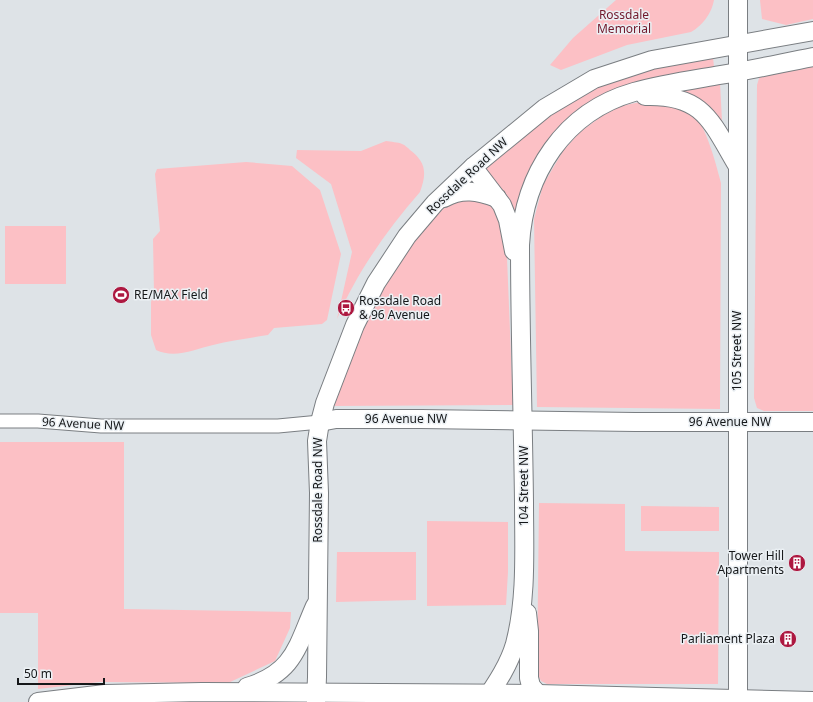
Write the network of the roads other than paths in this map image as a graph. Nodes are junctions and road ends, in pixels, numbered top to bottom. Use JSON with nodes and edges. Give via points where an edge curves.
{"nodes":[{"id":1,"x":738,"y":0,"type":"edge"},
{"id":2,"x":813,"y":31,"type":"edge"},
{"id":3,"x":737,"y":45,"type":"junction"},
{"id":4,"x":813,"y":57,"type":"edge"},
{"id":5,"x":737,"y":71,"type":"junction"},
{"id":6,"x":618,"y":98,"type":"junction"},
{"id":7,"x":737,"y":165,"type":"junction"},
{"id":8,"x":473,"y":167,"type":"junction"},
{"id":9,"x":497,"y":198,"type":"junction"},
{"id":10,"x":435,"y":203,"type":"junction"},
{"id":11,"x":520,"y":271,"type":"junction"},
{"id":12,"x":0,"y":421,"type":"edge"},
{"id":13,"x":523,"y":421,"type":"junction"},
{"id":14,"x":320,"y":422,"type":"junction"},
{"id":15,"x":813,"y":422,"type":"edge"},
{"id":16,"x":737,"y":423,"type":"junction"},
{"id":17,"x":524,"y":583,"type":"junction"},
{"id":18,"x":318,"y":597,"type":"junction"},
{"id":19,"x":233,"y":692,"type":"junction"},
{"id":20,"x":538,"y":694,"type":"junction"},
{"id":21,"x":316,"y":697,"type":"edge"},
{"id":22,"x":105,"y":698,"type":"edge"},
{"id":23,"x":486,"y":698,"type":"edge"},
{"id":24,"x":738,"y":700,"type":"edge"},
{"id":25,"x":813,"y":701,"type":"edge"},
{"id":26,"x":38,"y":702,"type":"edge"}],
"edges":[{"from":1,"to":3,"type":"main road","name":"105 Street NW"},
{"from":2,"to":3,"type":"main road","name":"Rossdale Road NW"},
{"from":3,"to":5,"type":"main road","name":"105 Street NW"},
{"from":3,"to":8,"type":"main road","name":"Rossdale Road NW","via":[[652,60],[594,79],[545,108]]},
{"from":4,"to":5,"type":"main road"},
{"from":5,"to":6,"type":"main road","via":[[656,86]]},
{"from":5,"to":7,"type":"main road","name":"105 Street NW"},
{"from":6,"to":7,"type":"main road","via":[[666,96],[695,106],[714,125]]},
{"from":6,"to":11,"type":"main road","via":[[598,107],[570,128],[553,148],[541,169],[530,193],[523,221]]},
{"from":7,"to":16,"type":"main road","name":"105 Street NW"},
{"from":8,"to":9,"type":"main road"},
{"from":8,"to":10,"type":"main road","name":"Rossdale Road NW"},
{"from":9,"to":10,"type":"main road","via":[[467,191]]},
{"from":9,"to":11,"type":"main road","via":[[508,220]]},
{"from":10,"to":14,"type":"main road","name":"Rossdale Road NW","via":[[407,236],[376,283],[355,325]]},
{"from":11,"to":13,"type":"main road","name":"104 Street NW"},
{"from":12,"to":14,"type":"street","name":"96 Avenue NW","via":[[101,426],[278,426]]},
{"from":13,"to":14,"type":"main road","name":"96 Avenue NW","via":[[336,419]]},
{"from":13,"to":16,"type":"main road","name":"96 Avenue NW"},
{"from":13,"to":17,"type":"main road","name":"104 Street NW"},
{"from":14,"to":18,"type":"main road","name":"Rossdale Road NW","via":[[317,441]]},
{"from":15,"to":16,"type":"main road","name":"96 Avenue NW"},
{"from":16,"to":24,"type":"main road","name":"105 Street NW"},
{"from":17,"to":20,"type":"main road","via":[[529,630],[529,678],[531,686]]},
{"from":17,"to":23,"type":"main road","name":"104 Street NW","via":[[519,628],[514,645],[500,678]]},
{"from":18,"to":19,"type":"main road","via":[[296,650],[286,666],[271,678]]},
{"from":18,"to":21,"type":"main road","name":"Rossdale Road NW"},
{"from":19,"to":21,"type":"main road"},
{"from":19,"to":22,"type":"main road"},
{"from":20,"to":23,"type":"main road"},
{"from":20,"to":24,"type":"main road"},
{"from":21,"to":23,"type":"main road"},
{"from":22,"to":26,"type":"main road"},
{"from":24,"to":25,"type":"main road"}]}
